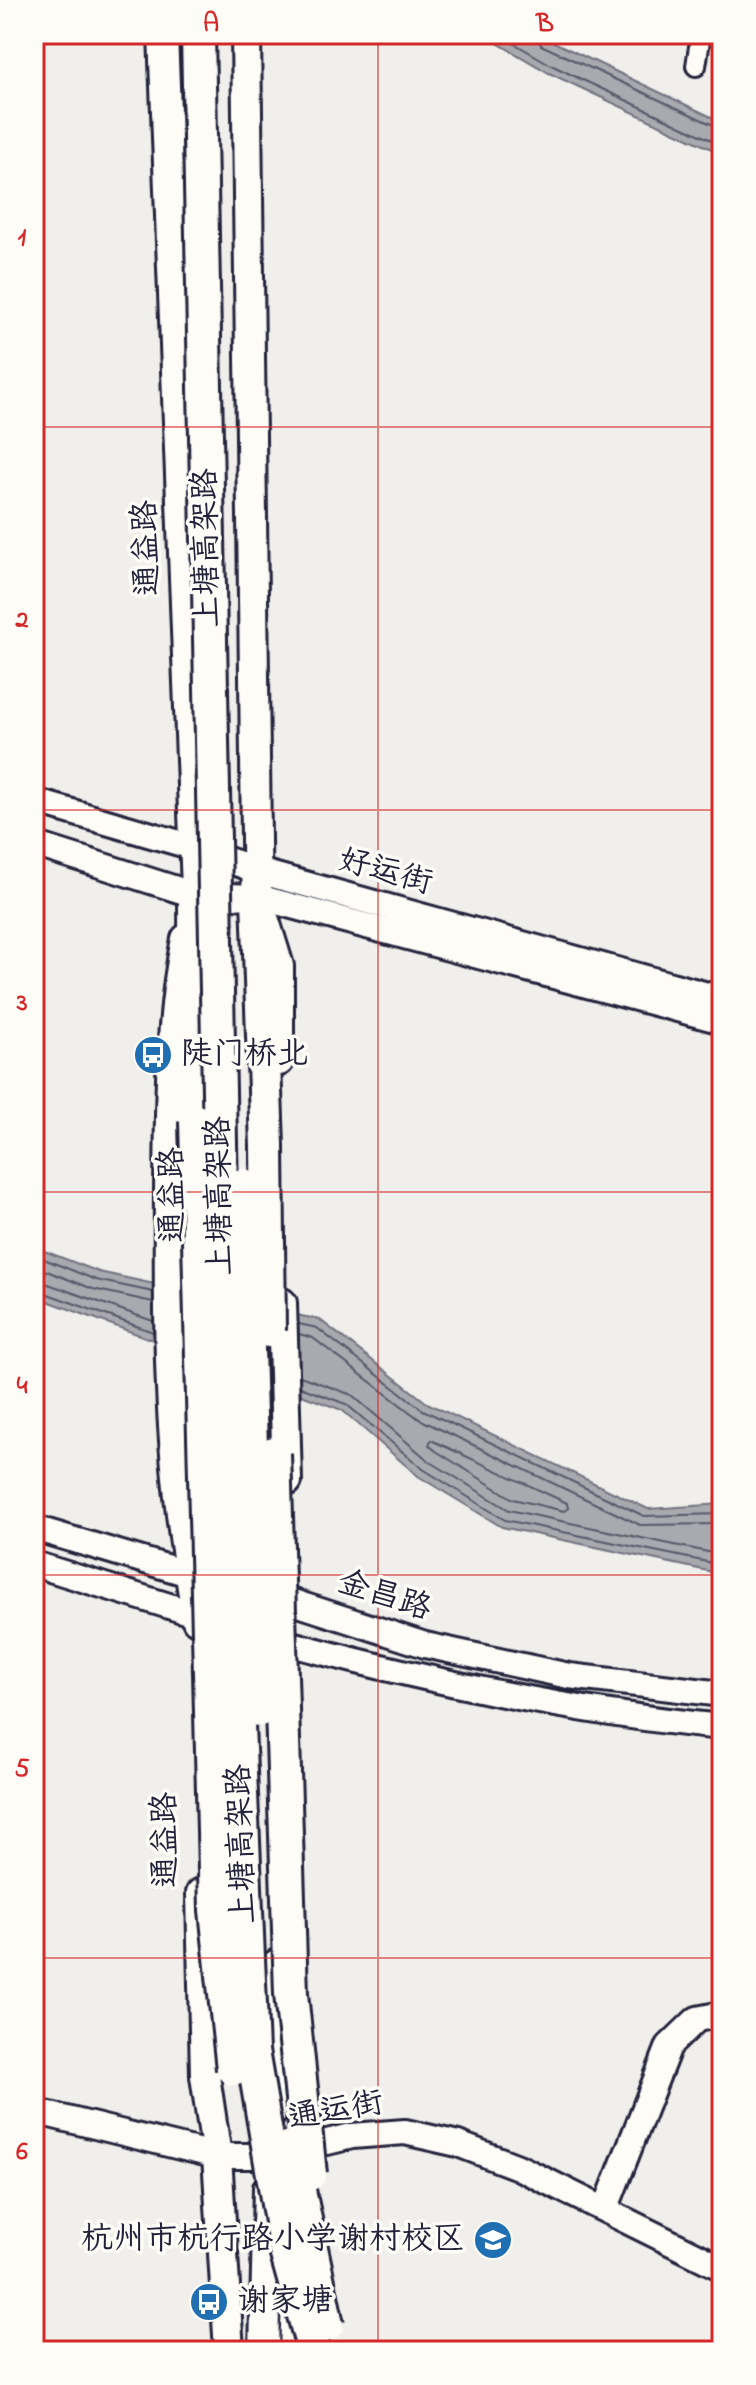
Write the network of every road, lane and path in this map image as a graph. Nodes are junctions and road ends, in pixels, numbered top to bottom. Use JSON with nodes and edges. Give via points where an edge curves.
{"nodes":[{"id":1,"x":163,"y":34,"type":"edge"},
{"id":2,"x":198,"y":34,"type":"edge"},
{"id":3,"x":219,"y":34,"type":"edge"},
{"id":4,"x":246,"y":34,"type":"edge"},
{"id":5,"x":701,"y":34,"type":"edge"},
{"id":6,"x":696,"y":66,"type":"dead end"},
{"id":7,"x":34,"y":801,"type":"edge"},
{"id":8,"x":34,"y":844,"type":"edge"},
{"id":9,"x":193,"y":847,"type":"junction"},
{"id":10,"x":258,"y":884,"type":"junction"},
{"id":11,"x":195,"y":895,"type":"junction"},
{"id":12,"x":722,"y":999,"type":"edge"},
{"id":13,"x":722,"y":1021,"type":"edge"},
{"id":14,"x":34,"y":1528,"type":"edge"},
{"id":15,"x":34,"y":1564,"type":"edge"},
{"id":16,"x":190,"y":1575,"type":"junction"},
{"id":17,"x":278,"y":1597,"type":"junction"},
{"id":18,"x":197,"y":1615,"type":"junction"},
{"id":19,"x":278,"y":1640,"type":"junction"},
{"id":20,"x":722,"y":1694,"type":"edge"},
{"id":21,"x":722,"y":1727,"type":"edge"},
{"id":22,"x":722,"y":2014,"type":"edge"},
{"id":23,"x":34,"y":2111,"type":"edge"},
{"id":24,"x":300,"y":2151,"type":"junction"},
{"id":25,"x":217,"y":2156,"type":"junction"},
{"id":26,"x":269,"y":2156,"type":"junction"},
{"id":27,"x":605,"y":2210,"type":"junction"},
{"id":28,"x":286,"y":2251,"type":"junction"},
{"id":29,"x":722,"y":2268,"type":"edge"},
{"id":30,"x":229,"y":2351,"type":"edge"},
{"id":31,"x":264,"y":2351,"type":"edge"},
{"id":32,"x":294,"y":2351,"type":"edge"},
{"id":33,"x":314,"y":2351,"type":"edge"},
{"id":34,"x":335,"y":2351,"type":"edge"}],
"edges":[{"from":1,"to":9,"type":"main road","name":"通益路"},
{"from":2,"to":28,"type":"highway","name":"上塘高架路","bridge":true,"via":[[227,1461],[252,2051]]},
{"from":3,"to":34,"type":"highway","name":"上塘高架路","bridge":true,"via":[[267,1980],[274,2065]]},
{"from":4,"to":10,"type":"main road"},
{"from":5,"to":6,"type":"street"},
{"from":7,"to":9,"type":"street","name":"好运街"},
{"from":8,"to":11,"type":"street","name":"好运街"},
{"from":9,"to":10,"type":"street","name":"好运街"},
{"from":9,"to":11,"type":"main road","name":"通益路"},
{"from":10,"to":11,"type":"street","name":"好运街"},
{"from":10,"to":12,"type":"street","name":"好运街"},
{"from":10,"to":13,"type":"street","name":"好运街"},
{"from":10,"to":17,"type":"main road","via":[[279,966],[278,1231],[271,1302]]},
{"from":10,"to":34,"type":"highway","bridge":true,"via":[[291,1994],[298,2089]]},
{"from":11,"to":16,"type":"main road","via":[[180,969],[174,1053],[169,1266],[180,1512]]},
{"from":11,"to":16,"type":"main road","name":"通益路","via":[[205,996],[213,1481]]},
{"from":11,"to":28,"type":"highway","bridge":true,"via":[[216,1910],[245,2139],[264,2204]]},
{"from":14,"to":16,"type":"street","name":"金昌路"},
{"from":15,"to":18,"type":"street","name":"金昌路"},
{"from":16,"to":17,"type":"street","name":"金昌路"},
{"from":16,"to":18,"type":"main road","name":"通益路"},
{"from":17,"to":19,"type":"main road"},
{"from":17,"to":20,"type":"street","name":"金昌路","via":[[425,1645],[569,1676]]},
{"from":18,"to":19,"type":"street","name":"金昌路"},
{"from":18,"to":25,"type":"main road","name":"通益路","via":[[205,2076]]},
{"from":19,"to":21,"type":"street","name":"金昌路","via":[[504,1696],[628,1718]]},
{"from":19,"to":24,"type":"main road","via":[[300,1995]]},
{"from":19,"to":26,"type":"main road","via":[[277,1962]]},
{"from":22,"to":27,"type":"street","via":[[697,2019],[669,2046]]},
{"from":23,"to":25,"type":"street","name":"通运街"},
{"from":24,"to":26,"type":"street","name":"通运街"},
{"from":24,"to":27,"type":"street","name":"通运街","via":[[352,2136],[405,2132],[458,2144],[518,2167]]},
{"from":24,"to":32,"type":"main road"},
{"from":25,"to":26,"type":"street","name":"通运街"},
{"from":25,"to":30,"type":"main road","name":"通益路"},
{"from":26,"to":31,"type":"main road"},
{"from":27,"to":29,"type":"street","name":"通运街"},
{"from":28,"to":33,"type":"highway","name":"上塘高架路","bridge":true}]}
